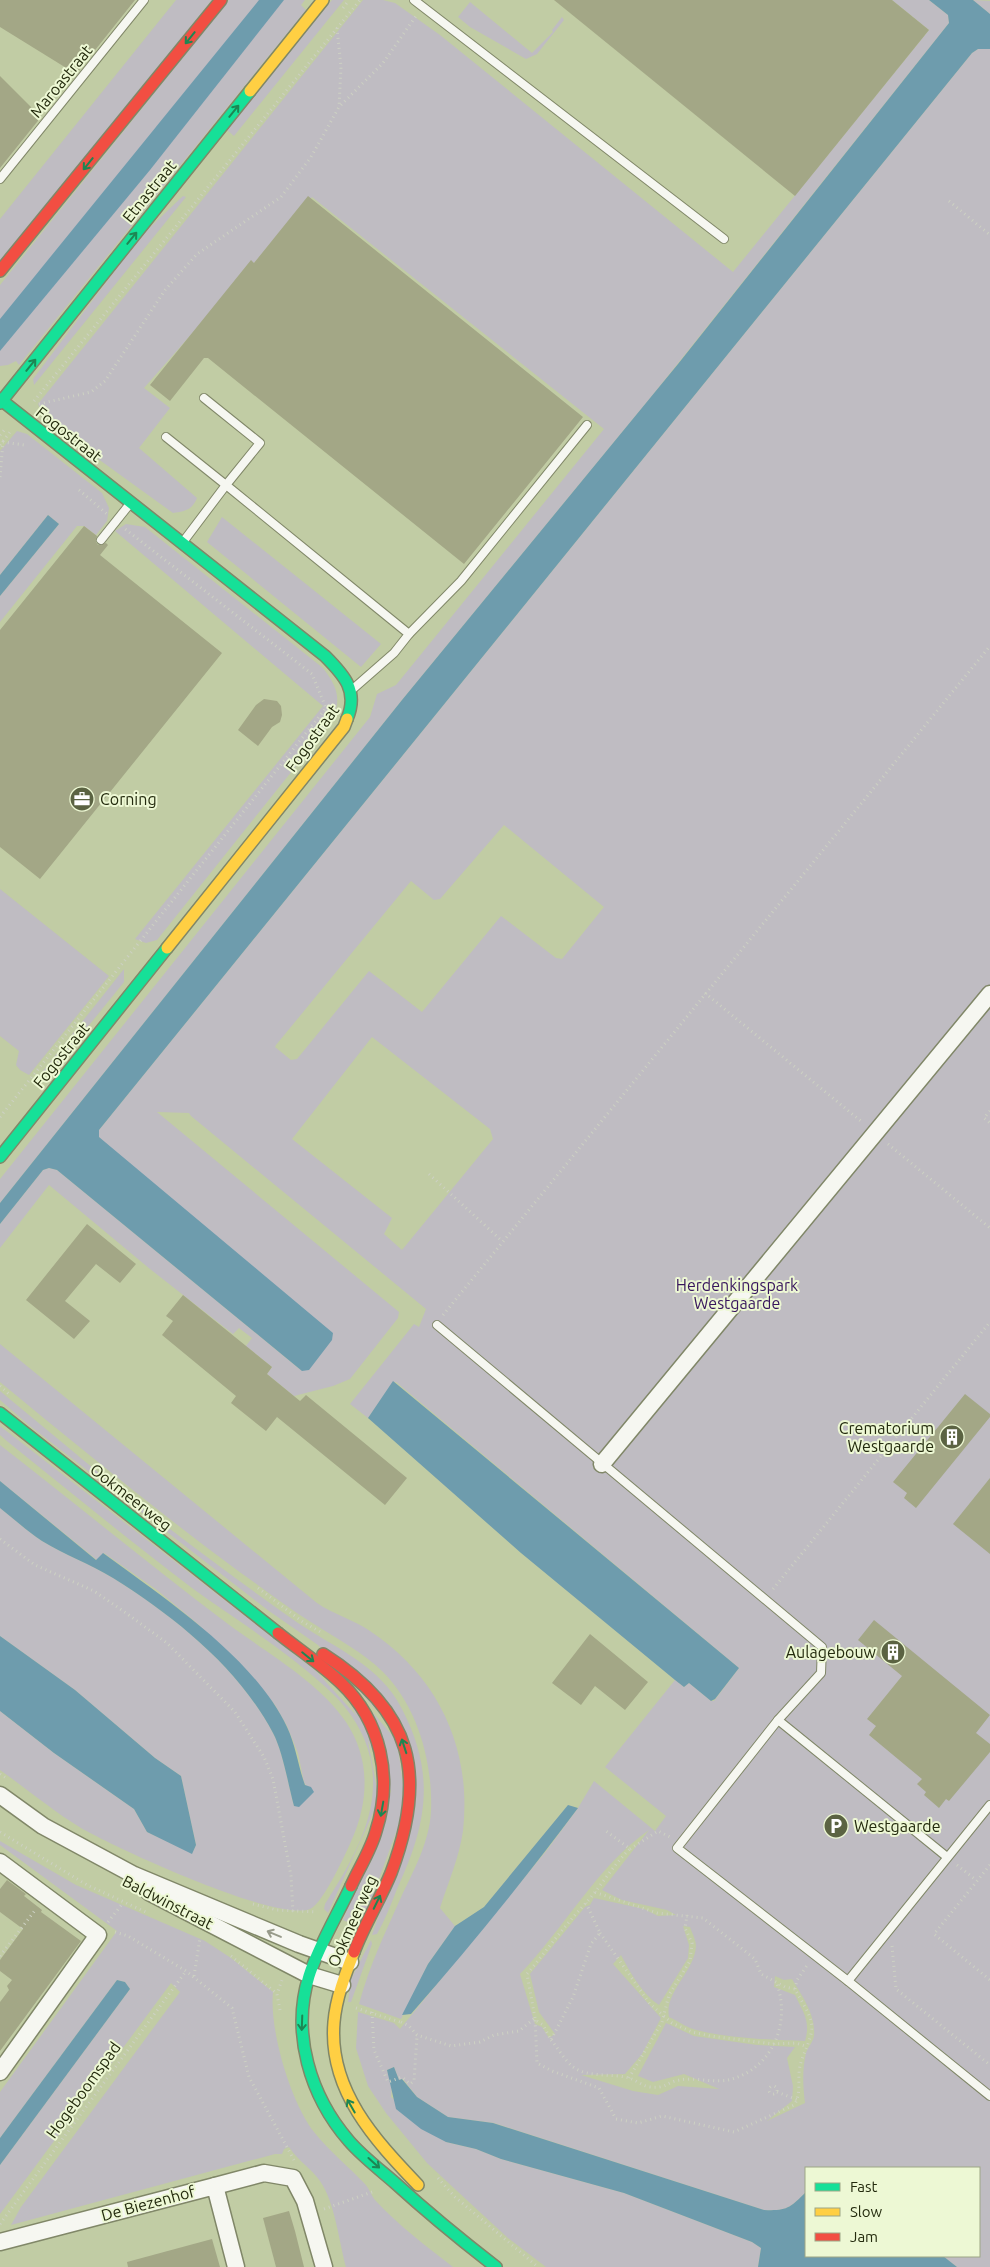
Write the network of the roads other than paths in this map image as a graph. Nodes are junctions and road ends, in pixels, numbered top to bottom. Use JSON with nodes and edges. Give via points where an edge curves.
{"nodes":[{"id":1,"x":144,"y":0,"type":"edge"},
{"id":2,"x":221,"y":0,"type":"edge"},
{"id":3,"x":323,"y":0,"type":"edge"},
{"id":4,"x":414,"y":0,"type":"edge"},
{"id":5,"x":0,"y":179,"type":"edge"},
{"id":6,"x":724,"y":239,"type":"dead end"},
{"id":7,"x":0,"y":272,"type":"edge"},
{"id":8,"x":204,"y":398,"type":"dead end"},
{"id":9,"x":1,"y":401,"type":"edge"},
{"id":10,"x":587,"y":425,"type":"dead end"},
{"id":11,"x":166,"y":437,"type":"dead end"},
{"id":12,"x":226,"y":485,"type":"junction"},
{"id":13,"x":131,"y":503,"type":"junction"},
{"id":14,"x":101,"y":540,"type":"dead end"},
{"id":15,"x":182,"y":544,"type":"junction"},
{"id":16,"x":409,"y":634,"type":"junction"},
{"id":17,"x":352,"y":689,"type":"junction"},
{"id":18,"x":990,"y":994,"type":"edge"},
{"id":19,"x":0,"y":1157,"type":"edge"},
{"id":20,"x":437,"y":1325,"type":"road end"},
{"id":21,"x":0,"y":1413,"type":"edge"},
{"id":22,"x":602,"y":1464,"type":"junction"},
{"id":23,"x":243,"y":1604,"type":"junction"},
{"id":24,"x":778,"y":1720,"type":"junction"},
{"id":25,"x":0,"y":1794,"type":"edge"},
{"id":26,"x":990,"y":1805,"type":"edge"},
{"id":27,"x":0,"y":1806,"type":"edge"},
{"id":28,"x":947,"y":1857,"type":"junction"},
{"id":29,"x":0,"y":1862,"type":"edge"},
{"id":30,"x":320,"y":1952,"type":"junction"},
{"id":31,"x":350,"y":1962,"type":"junction"},
{"id":32,"x":309,"y":1975,"type":"junction"},
{"id":33,"x":848,"y":1981,"type":"junction"},
{"id":34,"x":342,"y":1985,"type":"junction"},
{"id":35,"x":0,"y":2072,"type":"edge"},
{"id":36,"x":990,"y":2096,"type":"edge"},
{"id":37,"x":215,"y":2186,"type":"junction"},
{"id":38,"x":0,"y":2242,"type":"edge"},
{"id":39,"x":236,"y":2267,"type":"edge"},
{"id":40,"x":324,"y":2267,"type":"edge"},
{"id":41,"x":496,"y":2267,"type":"edge"},
{"id":42,"x":506,"y":2267,"type":"edge"}],
"edges":[{"from":1,"to":5,"type":"lane","name":"Maroastraat"},
{"from":2,"to":7,"type":"main road","one_way":true},
{"from":9,"to":3,"type":"main road","name":"Etnastraat","one_way":true},
{"from":4,"to":6,"type":"lane"},
{"from":8,"to":12,"type":"lane","via":[[260,443]]},
{"from":9,"to":13,"type":"main road","name":"Fogostraat"},
{"from":10,"to":16,"type":"lane","via":[[461,581]]},
{"from":11,"to":12,"type":"lane"},
{"from":12,"to":15,"type":"lane"},
{"from":12,"to":16,"type":"lane"},
{"from":13,"to":14,"type":"lane"},
{"from":13,"to":15,"type":"main road","name":"Fogostraat"},
{"from":15,"to":17,"type":"main road","name":"Fogostraat","via":[[325,656],[343,673]]},
{"from":16,"to":17,"type":"lane","via":[[394,653]]},
{"from":17,"to":19,"type":"main road","name":"Fogostraat","via":[[352,710],[344,727]]},
{"from":18,"to":22,"type":"street"},
{"from":20,"to":22,"type":"lane"},
{"from":21,"to":23,"type":"main road","name":"Ookmeerweg"},
{"from":22,"to":24,"type":"lane","via":[[822,1648],[821,1673]]},
{"from":23,"to":30,"type":"main road","name":"Ookmeerweg","one_way":true,"via":[[341,1683],[373,1728],[380,1748],[385,1786],[381,1818]]},
{"from":31,"to":23,"type":"main road","name":"Ookmeerweg","one_way":true,"via":[[396,1862],[408,1826],[411,1786],[405,1747],[383,1705],[361,1679]]},
{"from":24,"to":28,"type":"lane"},
{"from":24,"to":33,"type":"lane","via":[[677,1848]]},
{"from":30,"to":25,"type":"street","name":"Baldwinstraat","one_way":true,"via":[[134,1875],[43,1826]]},
{"from":26,"to":28,"type":"lane"},
{"from":27,"to":32,"type":"street","name":"Baldwinstraat","via":[[52,1843]]},
{"from":28,"to":33,"type":"lane"},
{"from":29,"to":35,"type":"street","via":[[98,1935]]},
{"from":30,"to":31,"type":"street","name":"Baldwinstraat"},
{"from":30,"to":32,"type":"main road","name":"Ookmeerweg"},
{"from":31,"to":34,"type":"main road","name":"Ookmeerweg"},
{"from":32,"to":34,"type":"street","name":"Baldwinstraat"},
{"from":32,"to":41,"type":"main road","name":"Ookmeerweg","one_way":true,"via":[[301,2031],[317,2093],[350,2141],[430,2215]]},
{"from":33,"to":36,"type":"lane"},
{"from":42,"to":34,"type":"main road","name":"Ookmeerweg","one_way":true,"via":[[428,2196],[380,2144],[347,2099],[335,2059],[335,2010]]},
{"from":37,"to":38,"type":"street","name":"De Biezenhof"},
{"from":37,"to":39,"type":"street","name":"De Biezenhof"},
{"from":37,"to":40,"type":"street","via":[[264,2173],[293,2178],[305,2201]]}]}
